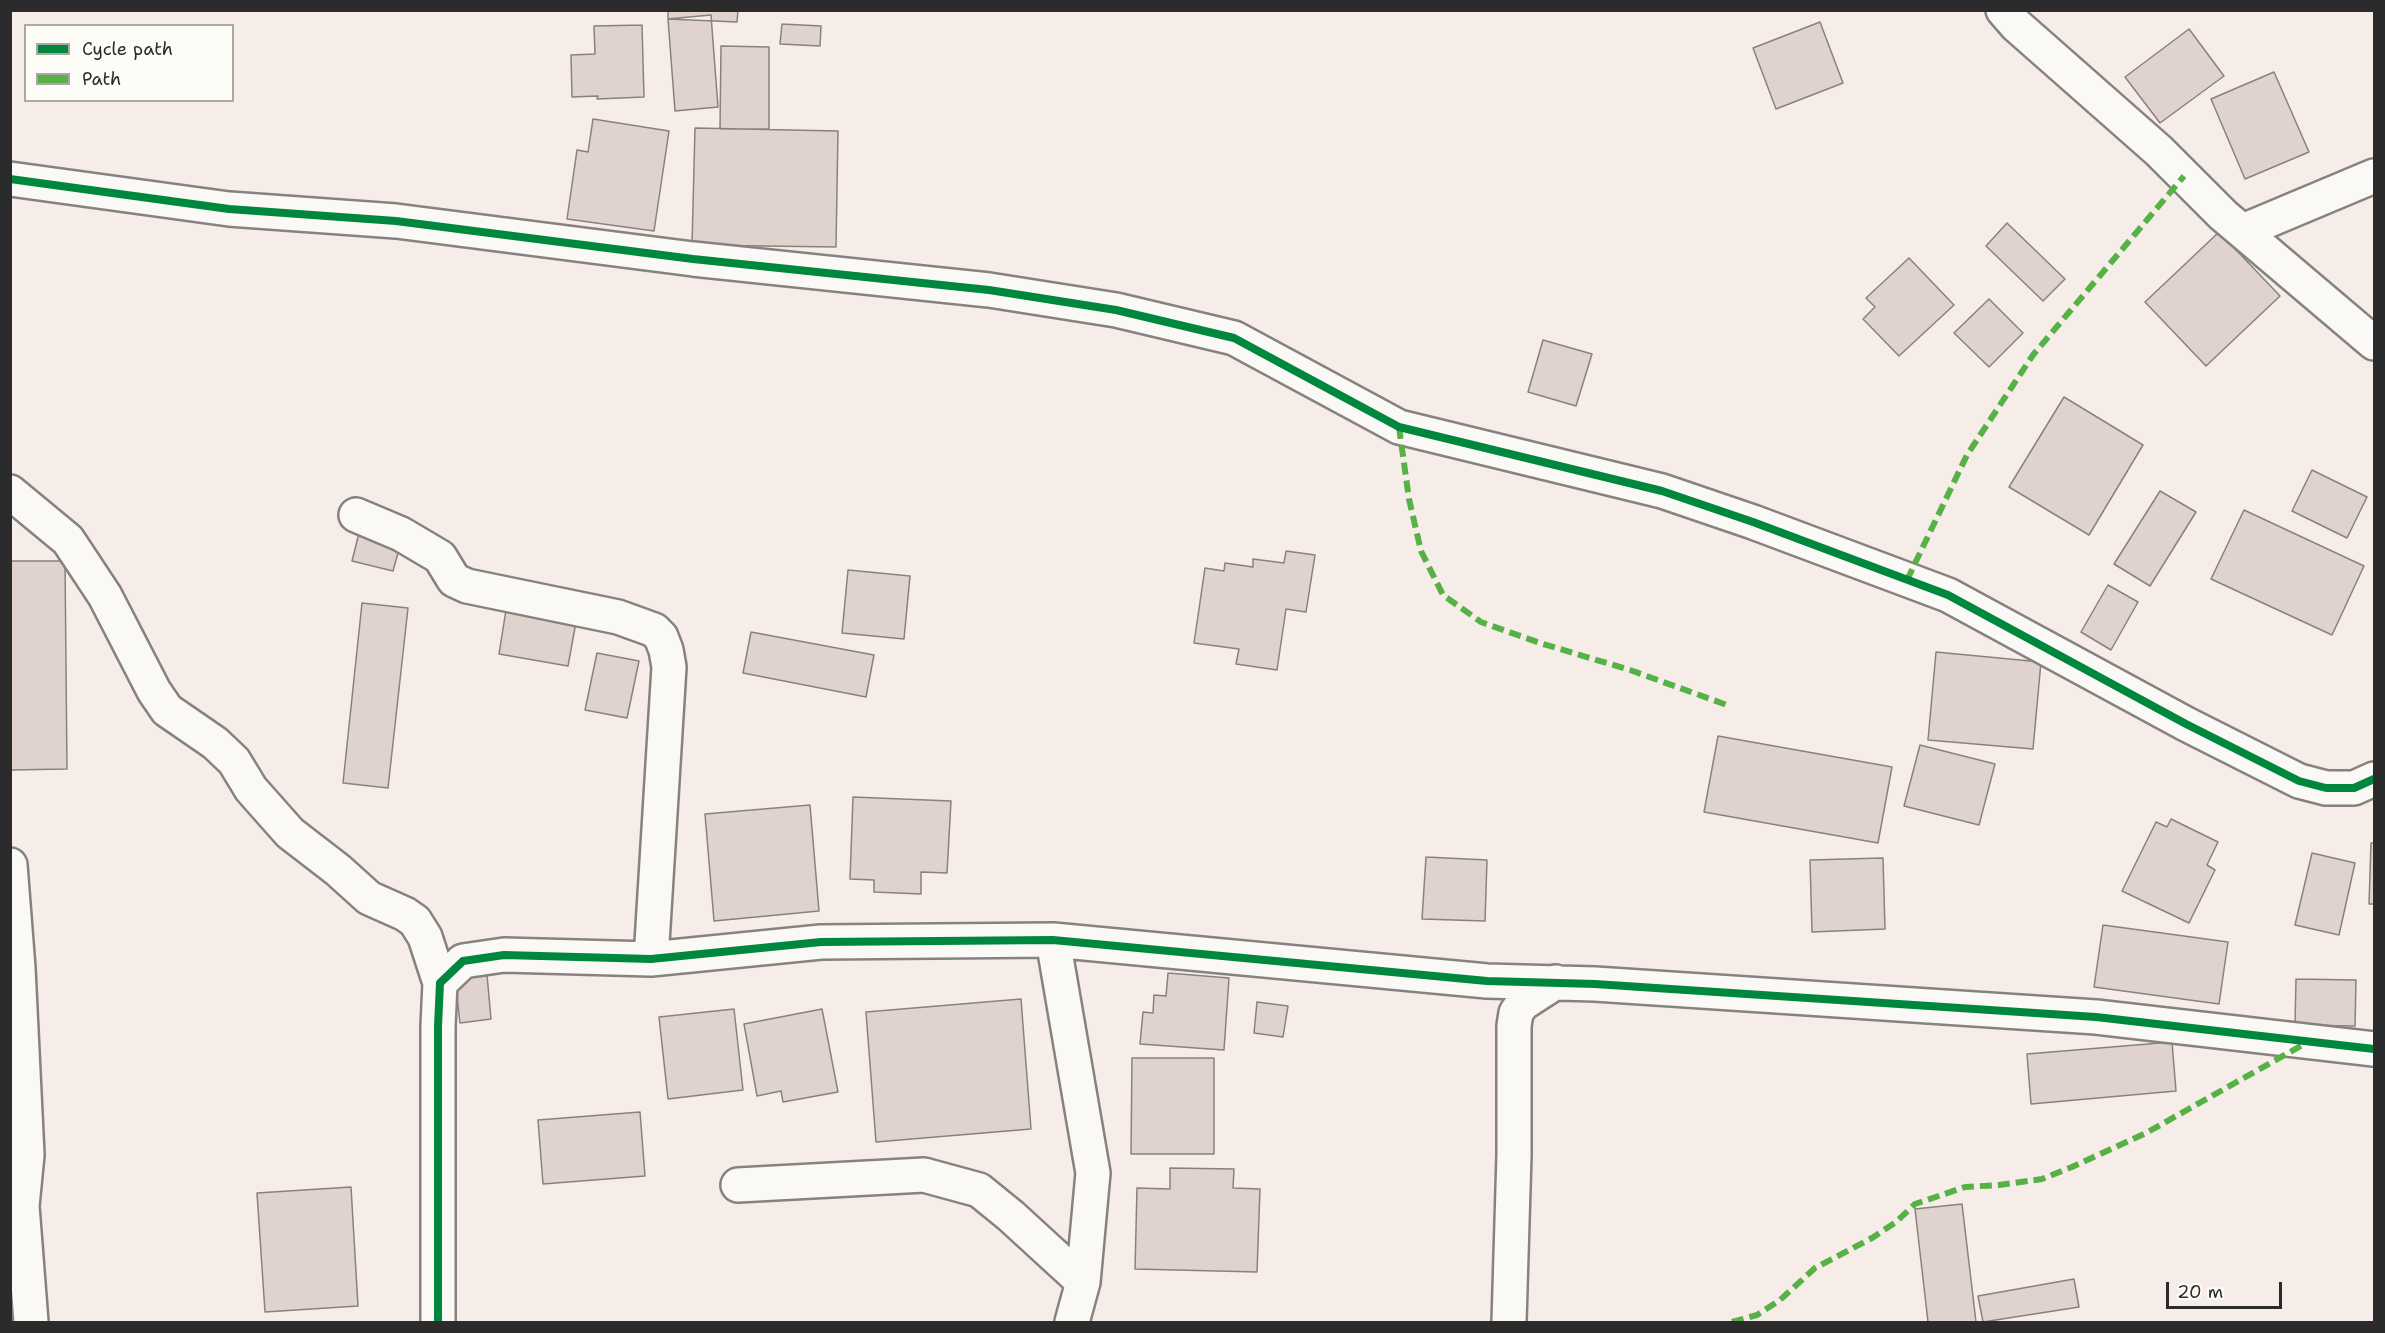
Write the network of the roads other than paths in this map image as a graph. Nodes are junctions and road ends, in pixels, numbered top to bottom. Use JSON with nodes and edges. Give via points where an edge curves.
{"nodes":[{"id":1,"x":2003,"y":10,"type":"edge"},
{"id":2,"x":2374,"y":176,"type":"edge"},
{"id":3,"x":10,"y":179,"type":"edge"},
{"id":4,"x":2243,"y":231,"type":"junction"},
{"id":5,"x":2374,"y":343,"type":"edge"},
{"id":6,"x":10,"y":492,"type":"edge"},
{"id":7,"x":356,"y":515,"type":"dead end"},
{"id":8,"x":2374,"y":779,"type":"edge"},
{"id":9,"x":10,"y":865,"type":"edge"},
{"id":10,"x":1053,"y":940,"type":"junction"},
{"id":11,"x":651,"y":959,"type":"junction"},
{"id":12,"x":1556,"y":982,"type":"junction"},
{"id":13,"x":440,"y":983,"type":"junction"},
{"id":14,"x":2374,"y":1049,"type":"edge"},
{"id":15,"x":738,"y":1185,"type":"dead end"},
{"id":16,"x":1083,"y":1282,"type":"junction"},
{"id":17,"x":31,"y":1323,"type":"edge"},
{"id":18,"x":438,"y":1323,"type":"edge"},
{"id":19,"x":1072,"y":1323,"type":"edge"},
{"id":20,"x":1509,"y":1323,"type":"edge"}],
"edges":[{"from":1,"to":4,"type":"street"},
{"from":2,"to":4,"type":"street"},
{"from":3,"to":8,"type":"street","via":[[229,208],[396,221],[693,260],[989,290],[1116,310],[1234,338],[1400,427],[1662,491],[1948,595],[2299,781],[2326,788],[2354,788]]},
{"from":4,"to":5,"type":"street"},
{"from":6,"to":13,"type":"street","via":[[68,540],[105,596],[153,691],[167,710],[215,742],[290,833],[369,898],[414,921],[425,937]]},
{"from":7,"to":11,"type":"street","via":[[401,534],[440,557],[454,580],[467,586],[618,617],[654,630],[661,637],[669,668]]},
{"from":9,"to":17,"type":"street","via":[[27,1155],[22,1206]]},
{"from":10,"to":11,"type":"street","via":[[821,942]]},
{"from":10,"to":12,"type":"street","via":[[1487,981]]},
{"from":10,"to":16,"type":"street","via":[[1093,1173]]},
{"from":11,"to":13,"type":"street","via":[[504,955],[463,961]]},
{"from":12,"to":14,"type":"street","via":[[2096,1017]]},
{"from":12,"to":20,"type":"street","via":[[1522,1004],[1514,1026]]},
{"from":13,"to":18,"type":"street"},
{"from":15,"to":16,"type":"street","via":[[924,1175],[979,1190]]},
{"from":16,"to":19,"type":"street"}]}
